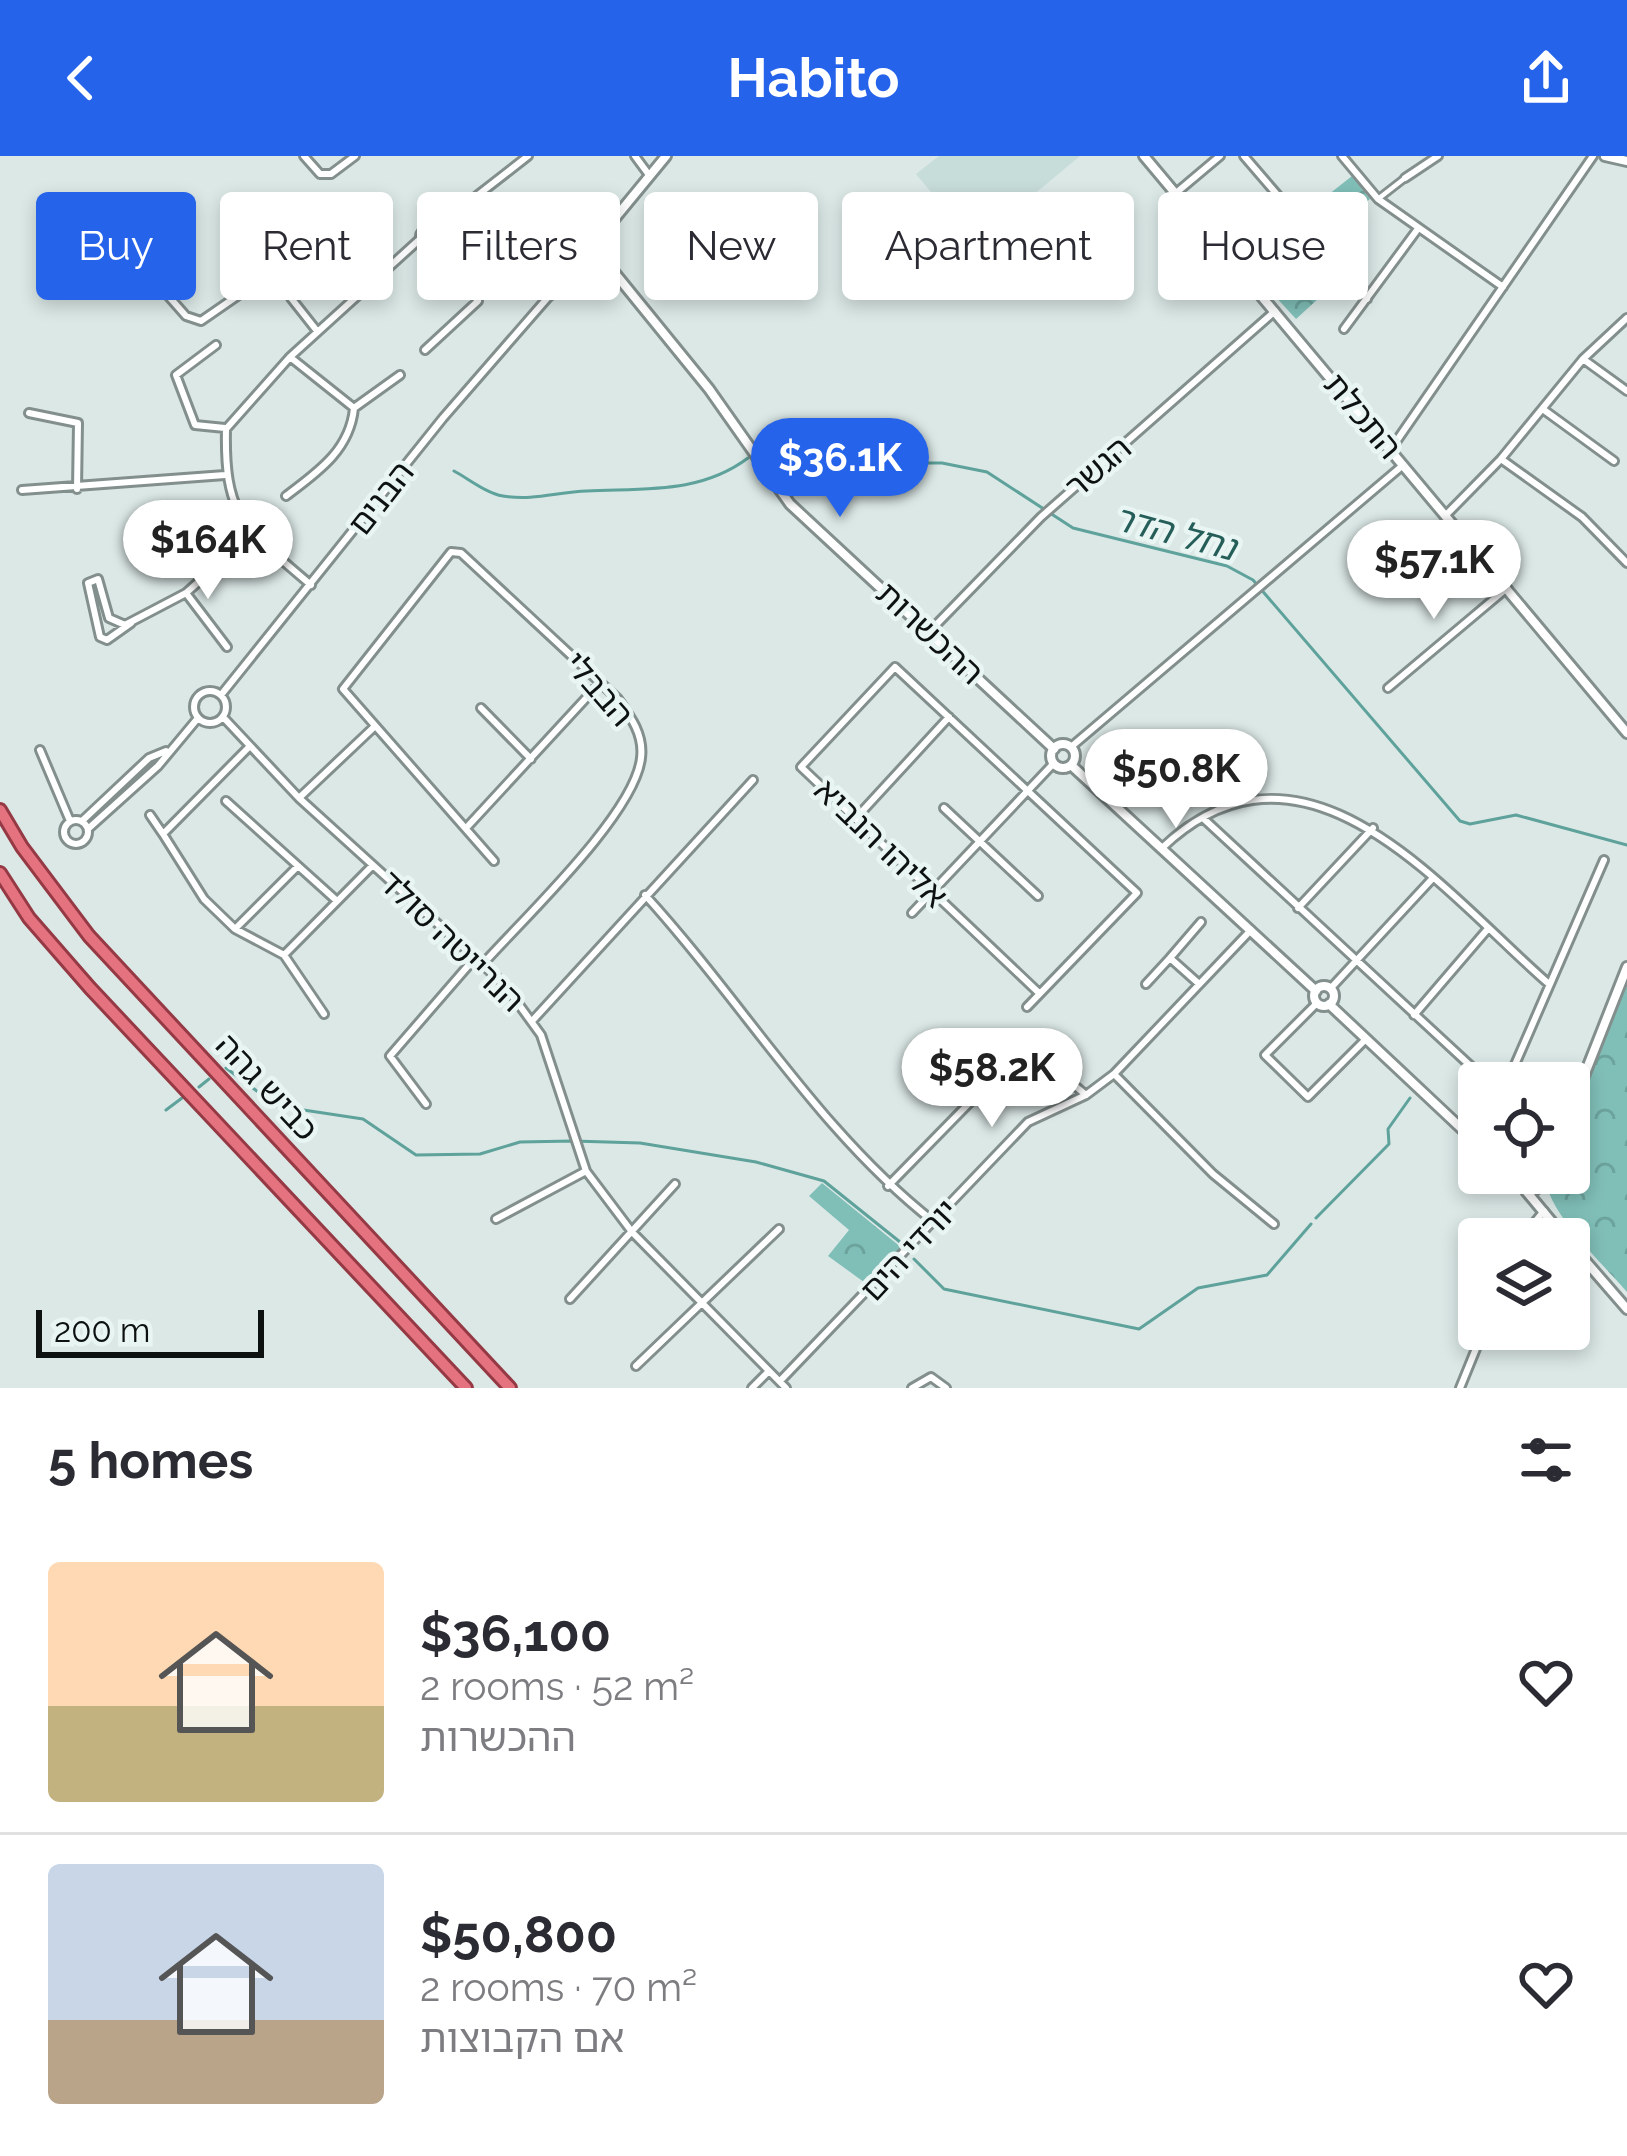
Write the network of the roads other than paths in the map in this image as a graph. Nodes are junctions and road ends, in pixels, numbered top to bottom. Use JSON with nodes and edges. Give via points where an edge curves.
{"nodes":[{"id":1,"x":304,"y":156,"type":"edge"},
{"id":2,"x":355,"y":156,"type":"edge"},
{"id":3,"x":528,"y":156,"type":"edge"},
{"id":4,"x":634,"y":156,"type":"edge"},
{"id":5,"x":666,"y":156,"type":"edge"},
{"id":6,"x":1144,"y":156,"type":"edge"},
{"id":7,"x":1220,"y":156,"type":"edge"},
{"id":8,"x":1244,"y":156,"type":"edge"},
{"id":9,"x":1438,"y":156,"type":"edge"},
{"id":10,"x":1593,"y":156,"type":"edge"},
{"id":11,"x":1605,"y":156,"type":"edge"},
{"id":12,"x":1345,"y":157,"type":"edge"},
{"id":13,"x":1627,"y":160,"type":"edge"},
{"id":14,"x":649,"y":176,"type":"junction"},
{"id":15,"x":1405,"y":178,"type":"joint"},
{"id":16,"x":482,"y":192,"type":"edge"},
{"id":17,"x":1175,"y":192,"type":"edge"},
{"id":18,"x":1177,"y":192,"type":"edge"},
{"id":19,"x":1275,"y":192,"type":"edge"},
{"id":20,"x":1378,"y":199,"type":"junction"},
{"id":21,"x":620,"y":209,"type":"edge"},
{"id":22,"x":1417,"y":230,"type":"junction"},
{"id":23,"x":417,"y":242,"type":"edge"},
{"id":24,"x":393,"y":262,"type":"edge"},
{"id":25,"x":620,"y":283,"type":"edge"},
{"id":26,"x":1503,"y":286,"type":"junction"},
{"id":27,"x":620,"y":290,"type":"edge"},
{"id":28,"x":626,"y":293,"type":"junction"},
{"id":29,"x":1368,"y":298,"type":"edge"},
{"id":30,"x":172,"y":300,"type":"edge"},
{"id":31,"x":231,"y":300,"type":"edge"},
{"id":32,"x":293,"y":300,"type":"edge"},
{"id":33,"x":350,"y":300,"type":"edge"},
{"id":34,"x":477,"y":300,"type":"edge"},
{"id":35,"x":545,"y":300,"type":"edge"},
{"id":36,"x":1266,"y":300,"type":"edge"},
{"id":37,"x":1366,"y":300,"type":"edge"},
{"id":38,"x":541,"y":302,"type":"joint"},
{"id":39,"x":1275,"y":311,"type":"junction"},
{"id":40,"x":1627,"y":318,"type":"edge"},
{"id":41,"x":1345,"y":329,"type":"dead end"},
{"id":42,"x":317,"y":331,"type":"junction"},
{"id":43,"x":216,"y":345,"type":"dead end"},
{"id":44,"x":424,"y":350,"type":"dead end"},
{"id":45,"x":290,"y":357,"type":"junction"},
{"id":46,"x":1583,"y":358,"type":"junction"},
{"id":47,"x":400,"y":375,"type":"dead end"},
{"id":48,"x":1627,"y":391,"type":"edge"},
{"id":49,"x":354,"y":408,"type":"junction"},
{"id":50,"x":1544,"y":410,"type":"junction"},
{"id":51,"x":29,"y":413,"type":"dead end"},
{"id":52,"x":226,"y":428,"type":"junction"},
{"id":53,"x":1391,"y":449,"type":"junction"},
{"id":54,"x":1501,"y":459,"type":"junction"},
{"id":55,"x":1614,"y":461,"type":"dead end"},
{"id":56,"x":1403,"y":464,"type":"junction"},
{"id":57,"x":225,"y":476,"type":"junction"},
{"id":58,"x":22,"y":490,"type":"dead end"},
{"id":59,"x":77,"y":490,"type":"junction"},
{"id":60,"x":286,"y":496,"type":"dead end"},
{"id":61,"x":1446,"y":515,"type":"junction"},
{"id":62,"x":252,"y":534,"type":"junction"},
{"id":63,"x":1627,"y":562,"type":"edge"},
{"id":64,"x":311,"y":585,"type":"junction"},
{"id":65,"x":1507,"y":588,"type":"junction"},
{"id":66,"x":186,"y":593,"type":"junction"},
{"id":67,"x":131,"y":622,"type":"junction"},
{"id":68,"x":930,"y":632,"type":"junction"},
{"id":69,"x":227,"y":647,"type":"dead end"},
{"id":70,"x":601,"y":682,"type":"junction"},
{"id":71,"x":1388,"y":688,"type":"dead end"},
{"id":72,"x":221,"y":695,"type":"junction"},
{"id":73,"x":481,"y":708,"type":"dead end"},
{"id":74,"x":223,"y":717,"type":"junction"},
{"id":75,"x":198,"y":718,"type":"junction"},
{"id":76,"x":949,"y":718,"type":"junction"},
{"id":77,"x":373,"y":728,"type":"junction"},
{"id":78,"x":1627,"y":733,"type":"edge"},
{"id":79,"x":250,"y":746,"type":"junction"},
{"id":80,"x":1071,"y":747,"type":"junction"},
{"id":81,"x":1054,"y":748,"type":"junction"},
{"id":82,"x":40,"y":749,"type":"dead end"},
{"id":83,"x":170,"y":749,"type":"junction"},
{"id":84,"x":531,"y":758,"type":"junction"},
{"id":85,"x":1054,"y":763,"type":"junction"},
{"id":86,"x":1071,"y":765,"type":"junction"},
{"id":87,"x":753,"y":780,"type":"dead end"},
{"id":88,"x":1026,"y":789,"type":"junction"},
{"id":89,"x":299,"y":798,"type":"junction"},
{"id":90,"x":226,"y":801,"type":"dead end"},
{"id":91,"x":944,"y":808,"type":"dead end"},
{"id":92,"x":0,"y":810,"type":"edge"},
{"id":93,"x":150,"y":815,"type":"dead end"},
{"id":94,"x":856,"y":818,"type":"junction"},
{"id":95,"x":1204,"y":819,"type":"junction"},
{"id":96,"x":82,"y":820,"type":"junction"},
{"id":97,"x":70,"y":821,"type":"junction"},
{"id":98,"x":468,"y":826,"type":"junction"},
{"id":99,"x":1373,"y":828,"type":"junction"},
{"id":100,"x":88,"y":829,"type":"junction"},
{"id":101,"x":164,"y":833,"type":"junction"},
{"id":102,"x":978,"y":841,"type":"junction"},
{"id":103,"x":1162,"y":848,"type":"junction"},
{"id":104,"x":1604,"y":860,"type":"dead end"},
{"id":105,"x":494,"y":861,"type":"dead end"},
{"id":106,"x":298,"y":866,"type":"junction"},
{"id":107,"x":372,"y":866,"type":"junction"},
{"id":108,"x":0,"y":873,"type":"edge"},
{"id":109,"x":1432,"y":879,"type":"junction"},
{"id":110,"x":932,"y":891,"type":"junction"},
{"id":111,"x":645,"y":895,"type":"junction"},
{"id":112,"x":1038,"y":896,"type":"dead end"},
{"id":113,"x":337,"y":901,"type":"junction"},
{"id":114,"x":1298,"y":908,"type":"junction"},
{"id":115,"x":912,"y":913,"type":"dead end"},
{"id":116,"x":1202,"y":922,"type":"dead end"},
{"id":117,"x":235,"y":929,"type":"junction"},
{"id":118,"x":1486,"y":929,"type":"junction"},
{"id":119,"x":1251,"y":930,"type":"junction"},
{"id":120,"x":284,"y":955,"type":"junction"},
{"id":121,"x":1170,"y":958,"type":"junction"},
{"id":122,"x":1354,"y":961,"type":"junction"},
{"id":123,"x":478,"y":962,"type":"junction"},
{"id":124,"x":1627,"y":967,"type":"edge"},
{"id":125,"x":1198,"y":983,"type":"junction"},
{"id":126,"x":1146,"y":984,"type":"dead end"},
{"id":127,"x":1550,"y":984,"type":"junction"},
{"id":128,"x":1330,"y":989,"type":"junction"},
{"id":129,"x":1316,"y":991,"type":"junction"},
{"id":130,"x":1039,"y":993,"type":"junction"},
{"id":131,"x":1317,"y":1003,"type":"junction"},
{"id":132,"x":1329,"y":1004,"type":"junction"},
{"id":133,"x":1027,"y":1007,"type":"dead end"},
{"id":134,"x":324,"y":1014,"type":"dead end"},
{"id":135,"x":1414,"y":1015,"type":"junction"},
{"id":136,"x":533,"y":1020,"type":"junction"},
{"id":137,"x":1368,"y":1037,"type":"junction"},
{"id":138,"x":1466,"y":1062,"type":"edge"},
{"id":139,"x":1516,"y":1062,"type":"edge"},
{"id":140,"x":1590,"y":1062,"type":"edge"},
{"id":141,"x":1114,"y":1074,"type":"junction"},
{"id":142,"x":1086,"y":1095,"type":"junction"},
{"id":143,"x":426,"y":1104,"type":"dead end"},
{"id":144,"x":1458,"y":1125,"type":"edge"},
{"id":145,"x":586,"y":1171,"type":"junction"},
{"id":146,"x":675,"y":1184,"type":"dead end"},
{"id":147,"x":888,"y":1186,"type":"junction"},
{"id":148,"x":1529,"y":1194,"type":"edge"},
{"id":149,"x":1544,"y":1194,"type":"edge"},
{"id":150,"x":1546,"y":1213,"type":"junction"},
{"id":151,"x":1541,"y":1218,"type":"edge"},
{"id":152,"x":1550,"y":1218,"type":"edge"},
{"id":153,"x":496,"y":1219,"type":"dead end"},
{"id":154,"x":934,"y":1222,"type":"junction"},
{"id":155,"x":1274,"y":1224,"type":"dead end"},
{"id":156,"x":779,"y":1229,"type":"dead end"},
{"id":157,"x":632,"y":1232,"type":"junction"},
{"id":158,"x":1590,"y":1266,"type":"edge"},
{"id":159,"x":569,"y":1299,"type":"dead end"},
{"id":160,"x":703,"y":1305,"type":"junction"},
{"id":161,"x":1627,"y":1309,"type":"edge"},
{"id":162,"x":1475,"y":1350,"type":"edge"},
{"id":163,"x":636,"y":1366,"type":"dead end"},
{"id":164,"x":769,"y":1371,"type":"junction"},
{"id":165,"x":783,"y":1385,"type":"edge"},
{"id":166,"x":466,"y":1388,"type":"edge"},
{"id":167,"x":510,"y":1388,"type":"edge"},
{"id":168,"x":752,"y":1388,"type":"edge"},
{"id":169,"x":912,"y":1388,"type":"edge"},
{"id":170,"x":946,"y":1388,"type":"edge"},
{"id":171,"x":1460,"y":1388,"type":"edge"}],
"edges":[{"from":1,"to":2,"type":"street","via":[[320,174]]},
{"from":3,"to":16,"type":"street"},
{"from":4,"to":14,"type":"street"},
{"from":5,"to":14,"type":"street"},
{"from":6,"to":17,"type":"street","name":"התכלת"},
{"from":7,"to":18,"type":"street"},
{"from":8,"to":19,"type":"street"},
{"from":9,"to":15,"type":"street"},
{"from":10,"to":26,"type":"street"},
{"from":11,"to":13,"type":"street"},
{"from":12,"to":20,"type":"street"},
{"from":14,"to":21,"type":"street"},
{"from":15,"to":20,"type":"street"},
{"from":20,"to":22,"type":"street"},
{"from":22,"to":26,"type":"street"},
{"from":22,"to":29,"type":"street"},
{"from":23,"to":24,"type":"street"},
{"from":25,"to":28,"type":"street","name":"ההכשרות"},
{"from":26,"to":53,"type":"street"},
{"from":27,"to":28,"type":"street","name":"ההכשרות"},
{"from":28,"to":68,"type":"street","name":"ההכשרות","via":[[710,389],[790,505]]},
{"from":30,"to":31,"type":"street","via":[[201,321]]},
{"from":32,"to":42,"type":"street"},
{"from":33,"to":42,"type":"street"},
{"from":34,"to":44,"type":"street"},
{"from":35,"to":38,"type":"street","name":"הבנים"},
{"from":36,"to":39,"type":"street","name":"התכלת"},
{"from":37,"to":41,"type":"street"},
{"from":38,"to":64,"type":"street","name":"הבנים"},
{"from":39,"to":53,"type":"street","name":"התכלת"},
{"from":39,"to":68,"type":"street","name":"הגשר","via":[[1041,517]]},
{"from":40,"to":46,"type":"street"},
{"from":42,"to":45,"type":"street"},
{"from":43,"to":52,"type":"street","via":[[176,375],[195,425]]},
{"from":45,"to":49,"type":"street"},
{"from":45,"to":52,"type":"street"},
{"from":46,"to":48,"type":"street"},
{"from":46,"to":50,"type":"street"},
{"from":47,"to":49,"type":"street"},
{"from":49,"to":60,"type":"street","via":[[346,439]]},
{"from":50,"to":54,"type":"street"},
{"from":50,"to":55,"type":"street"},
{"from":51,"to":59,"type":"street","via":[[78,423]]},
{"from":52,"to":57,"type":"street"},
{"from":53,"to":56,"type":"street","name":"התכלת"},
{"from":54,"to":61,"type":"street"},
{"from":54,"to":63,"type":"street","via":[[1582,517]]},
{"from":56,"to":61,"type":"street","name":"התכלת"},
{"from":56,"to":80,"type":"street"},
{"from":57,"to":59,"type":"street"},
{"from":57,"to":62,"type":"street"},
{"from":58,"to":59,"type":"street"},
{"from":61,"to":65,"type":"street","name":"התכלת"},
{"from":62,"to":64,"type":"street"},
{"from":62,"to":66,"type":"street"},
{"from":64,"to":72,"type":"street","name":"הבנים"},
{"from":65,"to":71,"type":"street"},
{"from":65,"to":78,"type":"street","name":"התכלת"},
{"from":66,"to":67,"type":"street"},
{"from":66,"to":69,"type":"street"},
{"from":67,"to":67,"type":"street","via":[[116,624],[101,583],[88,583],[100,637]]},
{"from":68,"to":81,"type":"street","name":"ההכשרות"},
{"from":70,"to":77,"type":"street","name":"הבבלי","via":[[451,552],[343,689]]},
{"from":70,"to":84,"type":"street"},
{"from":70,"to":123,"type":"street","name":"הבבלי","via":[[639,736],[634,787]]},
{"from":72,"to":74,"type":"street"},
{"from":72,"to":75,"type":"street","via":[[200,694]]},
{"from":73,"to":84,"type":"street"},
{"from":74,"to":75,"type":"street"},
{"from":74,"to":79,"type":"street"},
{"from":75,"to":83,"type":"street"},
{"from":76,"to":88,"type":"street","name":"אליהו הנביא"},
{"from":76,"to":94,"type":"street"},
{"from":76,"to":94,"type":"street","name":"אליהו הנביא","via":[[895,667],[801,767]]},
{"from":77,"to":89,"type":"street"},
{"from":77,"to":98,"type":"street"},
{"from":79,"to":89,"type":"street"},
{"from":79,"to":101,"type":"street"},
{"from":80,"to":81,"type":"street"},
{"from":80,"to":86,"type":"street"},
{"from":81,"to":85,"type":"street"},
{"from":82,"to":97,"type":"street"},
{"from":83,"to":96,"type":"street","via":[[149,758]]},
{"from":83,"to":100,"type":"street"},
{"from":84,"to":98,"type":"street"},
{"from":85,"to":86,"type":"street"},
{"from":85,"to":88,"type":"street"},
{"from":86,"to":103,"type":"street"},
{"from":87,"to":111,"type":"street"},
{"from":88,"to":102,"type":"street"},
{"from":88,"to":130,"type":"street","name":"אליהו הנביא","via":[[1136,893]]},
{"from":89,"to":107,"type":"street","name":"הנרייטה סולד"},
{"from":90,"to":106,"type":"street"},
{"from":91,"to":102,"type":"street"},
{"from":92,"to":167,"type":"highway","name":"כביש גהה","via":[[89,936]]},
{"from":93,"to":101,"type":"street"},
{"from":94,"to":110,"type":"street","name":"אליהו הנביא"},
{"from":95,"to":99,"type":"street","via":[[1284,800],[1323,805]]},
{"from":95,"to":103,"type":"street"},
{"from":95,"to":114,"type":"street"},
{"from":96,"to":97,"type":"street"},
{"from":96,"to":100,"type":"street"},
{"from":97,"to":100,"type":"street","via":[[70,842],[82,843]]},
{"from":98,"to":105,"type":"street"},
{"from":99,"to":109,"type":"street"},
{"from":99,"to":114,"type":"street"},
{"from":101,"to":117,"type":"street","via":[[203,898]]},
{"from":102,"to":110,"type":"street"},
{"from":102,"to":112,"type":"street"},
{"from":103,"to":119,"type":"street"},
{"from":104,"to":127,"type":"street"},
{"from":106,"to":113,"type":"street"},
{"from":106,"to":117,"type":"street"},
{"from":107,"to":113,"type":"street"},
{"from":107,"to":123,"type":"street","name":"הנרייטה סולד"},
{"from":108,"to":166,"type":"highway","name":"כביש גהה","via":[[90,988]]},
{"from":109,"to":118,"type":"street"},
{"from":109,"to":122,"type":"street"},
{"from":110,"to":115,"type":"street"},
{"from":110,"to":130,"type":"street","name":"אליהו הנביא"},
{"from":111,"to":136,"type":"street"},
{"from":111,"to":147,"type":"street"},
{"from":113,"to":120,"type":"street"},
{"from":114,"to":122,"type":"street"},
{"from":116,"to":121,"type":"street"},
{"from":117,"to":120,"type":"street"},
{"from":118,"to":127,"type":"street"},
{"from":118,"to":135,"type":"street"},
{"from":119,"to":125,"type":"street","name":"יורדי הים"},
{"from":119,"to":129,"type":"street"},
{"from":120,"to":134,"type":"street"},
{"from":121,"to":125,"type":"street"},
{"from":121,"to":126,"type":"street"},
{"from":122,"to":128,"type":"street"},
{"from":122,"to":135,"type":"street"},
{"from":123,"to":136,"type":"street","name":"הנרייטה סולד"},
{"from":123,"to":143,"type":"street","name":"הבבלי","via":[[390,1056]]},
{"from":124,"to":140,"type":"street"},
{"from":125,"to":141,"type":"street","name":"יורדי הים"},
{"from":127,"to":139,"type":"street"},
{"from":128,"to":129,"type":"street"},
{"from":128,"to":132,"type":"street"},
{"from":129,"to":131,"type":"street"},
{"from":130,"to":133,"type":"street"},
{"from":131,"to":132,"type":"street"},
{"from":131,"to":137,"type":"street","via":[[1265,1055],[1308,1096]]},
{"from":132,"to":137,"type":"street"},
{"from":135,"to":138,"type":"street"},
{"from":136,"to":145,"type":"street","name":"הנרייטה סולד"},
{"from":137,"to":144,"type":"street"},
{"from":141,"to":142,"type":"street","name":"יורדי הים"},
{"from":141,"to":155,"type":"street"},
{"from":142,"to":147,"type":"street","via":[[1026,1046]]},
{"from":142,"to":154,"type":"street","name":"יורדי הים","via":[[1028,1122]]},
{"from":145,"to":153,"type":"street"},
{"from":145,"to":157,"type":"street","name":"הנרייטה סולד"},
{"from":146,"to":157,"type":"street"},
{"from":147,"to":154,"type":"street"},
{"from":148,"to":150,"type":"street"},
{"from":149,"to":150,"type":"street"},
{"from":150,"to":151,"type":"street"},
{"from":150,"to":152,"type":"street"},
{"from":154,"to":165,"type":"street","name":"יורדי הים"},
{"from":156,"to":160,"type":"street"},
{"from":157,"to":159,"type":"street"},
{"from":157,"to":160,"type":"street","name":"הנרייטה סולד"},
{"from":158,"to":161,"type":"street"},
{"from":160,"to":163,"type":"street"},
{"from":160,"to":164,"type":"street","name":"הנרייטה סולד"},
{"from":162,"to":171,"type":"street"},
{"from":164,"to":165,"type":"street","name":"הנרייטה סולד"},
{"from":164,"to":168,"type":"street"},
{"from":169,"to":170,"type":"street","via":[[932,1377]]}]}
